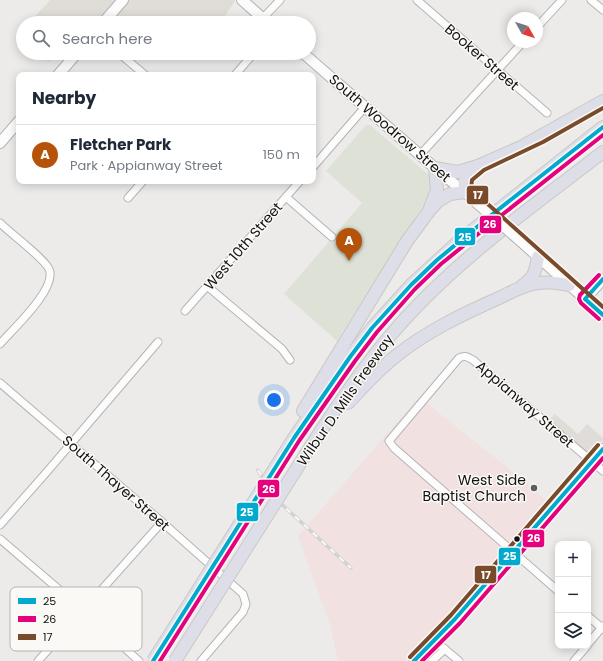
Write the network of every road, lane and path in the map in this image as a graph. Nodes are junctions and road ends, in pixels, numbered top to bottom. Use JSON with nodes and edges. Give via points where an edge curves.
{"nodes":[{"id":1,"x":123,"y":0,"type":"edge"},
{"id":2,"x":242,"y":0,"type":"edge"},
{"id":3,"x":280,"y":0,"type":"edge"},
{"id":4,"x":417,"y":0,"type":"edge"},
{"id":5,"x":562,"y":0,"type":"edge"},
{"id":6,"x":591,"y":0,"type":"edge"},
{"id":7,"x":603,"y":10,"type":"edge"},
{"id":8,"x":109,"y":16,"type":"edge"},
{"id":9,"x":260,"y":16,"type":"edge"},
{"id":10,"x":269,"y":16,"type":"edge"},
{"id":11,"x":543,"y":21,"type":"edge"},
{"id":12,"x":517,"y":48,"type":"edge"},
{"id":13,"x":71,"y":60,"type":"edge"},
{"id":14,"x":127,"y":60,"type":"edge"},
{"id":15,"x":248,"y":60,"type":"edge"},
{"id":16,"x":311,"y":60,"type":"edge"},
{"id":17,"x":497,"y":70,"type":"junction"},
{"id":18,"x":61,"y":72,"type":"edge"},
{"id":19,"x":141,"y":72,"type":"edge"},
{"id":20,"x":237,"y":72,"type":"edge"},
{"id":21,"x":603,"y":101,"type":"edge"},
{"id":22,"x":365,"y":107,"type":"junction"},
{"id":23,"x":546,"y":113,"type":"dead end"},
{"id":24,"x":16,"y":124,"type":"edge"},
{"id":25,"x":603,"y":128,"type":"edge"},
{"id":26,"x":0,"y":143,"type":"edge"},
{"id":27,"x":603,"y":152,"type":"edge"},
{"id":28,"x":420,"y":155,"type":"junction"},
{"id":29,"x":316,"y":164,"type":"edge"},
{"id":30,"x":478,"y":166,"type":"junction"},
{"id":31,"x":435,"y":168,"type":"junction"},
{"id":32,"x":140,"y":184,"type":"edge"},
{"id":33,"x":297,"y":184,"type":"edge"},
{"id":34,"x":467,"y":194,"type":"junction"},
{"id":35,"x":286,"y":197,"type":"junction"},
{"id":36,"x":128,"y":198,"type":"dead end"},
{"id":37,"x":429,"y":211,"type":"junction"},
{"id":38,"x":0,"y":223,"type":"edge"},
{"id":39,"x":332,"y":237,"type":"dead end"},
{"id":40,"x":538,"y":257,"type":"junction"},
{"id":41,"x":603,"y":279,"type":"edge"},
{"id":42,"x":569,"y":285,"type":"junction"},
{"id":43,"x":207,"y":286,"type":"junction"},
{"id":44,"x":520,"y":288,"type":"junction"},
{"id":45,"x":585,"y":299,"type":"junction"},
{"id":46,"x":185,"y":311,"type":"dead end"},
{"id":47,"x":603,"y":315,"type":"edge"},
{"id":48,"x":158,"y":342,"type":"dead end"},
{"id":49,"x":0,"y":344,"type":"edge"},
{"id":50,"x":290,"y":360,"type":"dead end"},
{"id":51,"x":0,"y":383,"type":"edge"},
{"id":52,"x":321,"y":432,"type":"junction"},
{"id":53,"x":292,"y":436,"type":"junction"},
{"id":54,"x":71,"y":444,"type":"junction"},
{"id":55,"x":603,"y":449,"type":"edge"},
{"id":56,"x":592,"y":461,"type":"junction"},
{"id":57,"x":603,"y":471,"type":"edge"},
{"id":58,"x":162,"y":522,"type":"junction"},
{"id":59,"x":0,"y":525,"type":"edge"},
{"id":60,"x":0,"y":539,"type":"edge"},
{"id":61,"x":513,"y":552,"type":"junction"},
{"id":62,"x":56,"y":587,"type":"edge"},
{"id":63,"x":105,"y":587,"type":"edge"},
{"id":64,"x":555,"y":588,"type":"edge"},
{"id":65,"x":591,"y":618,"type":"edge"},
{"id":66,"x":602,"y":627,"type":"edge"},
{"id":67,"x":591,"y":640,"type":"edge"},
{"id":68,"x":435,"y":641,"type":"junction"},
{"id":69,"x":445,"y":649,"type":"junction"},
{"id":70,"x":584,"y":649,"type":"edge"},
{"id":71,"x":47,"y":651,"type":"edge"},
{"id":72,"x":128,"y":651,"type":"edge"},
{"id":73,"x":38,"y":661,"type":"edge"},
{"id":74,"x":139,"y":661,"type":"edge"},
{"id":75,"x":153,"y":661,"type":"edge"},
{"id":76,"x":175,"y":661,"type":"edge"},
{"id":77,"x":201,"y":661,"type":"edge"},
{"id":78,"x":414,"y":661,"type":"edge"},
{"id":79,"x":432,"y":661,"type":"edge"},
{"id":80,"x":459,"y":661,"type":"edge"},
{"id":81,"x":574,"y":661,"type":"edge"}],
"edges":[{"from":1,"to":8,"type":"main road"},
{"from":2,"to":9,"type":"main road"},
{"from":3,"to":10,"type":"street"},
{"from":4,"to":17,"type":"street","name":"Booker Street"},
{"from":5,"to":11,"type":"street"},
{"from":6,"to":7,"type":"street"},
{"from":12,"to":17,"type":"street"},
{"from":13,"to":18,"type":"main road"},
{"from":14,"to":19,"type":"street"},
{"from":15,"to":20,"type":"street"},
{"from":16,"to":22,"type":"main road","name":"South Woodrow Street"},
{"from":17,"to":23,"type":"street","name":"Booker Street"},
{"from":17,"to":28,"type":"street"},
{"from":21,"to":30,"type":"highway","via":[[521,147]]},
{"from":22,"to":28,"type":"main road","name":"South Woodrow Street"},
{"from":22,"to":29,"type":"street"},
{"from":24,"to":26,"type":"main road"},
{"from":25,"to":53,"type":"highway","name":"Wilbur D. Mills Freeway","via":[[465,236],[411,285],[372,328]]},
{"from":27,"to":52,"type":"highway","name":"Wilbur D. Mills Freeway","via":[[491,240],[421,302],[380,347]]},
{"from":28,"to":31,"type":"main road","name":"South Woodrow Street"},
{"from":30,"to":31,"type":"highway","via":[[456,172]]},
{"from":30,"to":34,"type":"highway","via":[[465,178]]},
{"from":31,"to":34,"type":"main road","name":"South Woodrow Street"},
{"from":31,"to":37,"type":"highway","via":[[437,190]]},
{"from":32,"to":36,"type":"street"},
{"from":33,"to":35,"type":"street","name":"West 10th Street"},
{"from":34,"to":37,"type":"highway","via":[[447,195]]},
{"from":34,"to":40,"type":"main road","name":"South Woodrow Street","bridge":true},
{"from":35,"to":39,"type":"street"},
{"from":35,"to":43,"type":"street","name":"West 10th Street"},
{"from":37,"to":53,"type":"highway","via":[[394,260]]},
{"from":38,"to":49,"type":"street","via":[[39,257],[51,274],[48,286],[40,298]]},
{"from":40,"to":42,"type":"main road","name":"South Woodrow Street"},
{"from":40,"to":44,"type":"highway","via":[[536,271]]},
{"from":41,"to":45,"type":"main road"},
{"from":42,"to":44,"type":"highway","via":[[552,282],[534,283]]},
{"from":42,"to":45,"type":"main road","name":"South Woodrow Street"},
{"from":43,"to":46,"type":"street","name":"West 10th Street"},
{"from":43,"to":50,"type":"street","via":[[282,349]]},
{"from":44,"to":52,"type":"highway","via":[[416,341],[379,371]]},
{"from":45,"to":47,"type":"main road","name":"South Woodrow Street"},
{"from":48,"to":54,"type":"street"},
{"from":51,"to":54,"type":"street","name":"South Thayer Street"},
{"from":52,"to":76,"type":"highway","name":"Wilbur D. Mills Freeway","bridge":true},
{"from":53,"to":75,"type":"highway","bridge":true,"via":[[263,487]]},
{"from":54,"to":58,"type":"street","name":"South Thayer Street"},
{"from":54,"to":59,"type":"street"},
{"from":55,"to":56,"type":"main road"},
{"from":56,"to":57,"type":"street","name":"Appianway Street"},
{"from":56,"to":61,"type":"main road"},
{"from":56,"to":61,"type":"street","name":"Appianway Street","via":[[468,356],[463,356],[454,364],[389,441]]},
{"from":58,"to":63,"type":"street"},
{"from":58,"to":77,"type":"street","name":"South Thayer Street","via":[[239,589],[246,600],[243,612]]},
{"from":60,"to":62,"type":"street"},
{"from":61,"to":64,"type":"street"},
{"from":61,"to":68,"type":"main road"},
{"from":65,"to":66,"type":"street"},
{"from":66,"to":67,"type":"street"},
{"from":68,"to":69,"type":"street"},
{"from":68,"to":78,"type":"main road"},
{"from":69,"to":79,"type":"street"},
{"from":69,"to":80,"type":"street"},
{"from":70,"to":81,"type":"street"},
{"from":71,"to":73,"type":"street"},
{"from":72,"to":74,"type":"street"}]}
